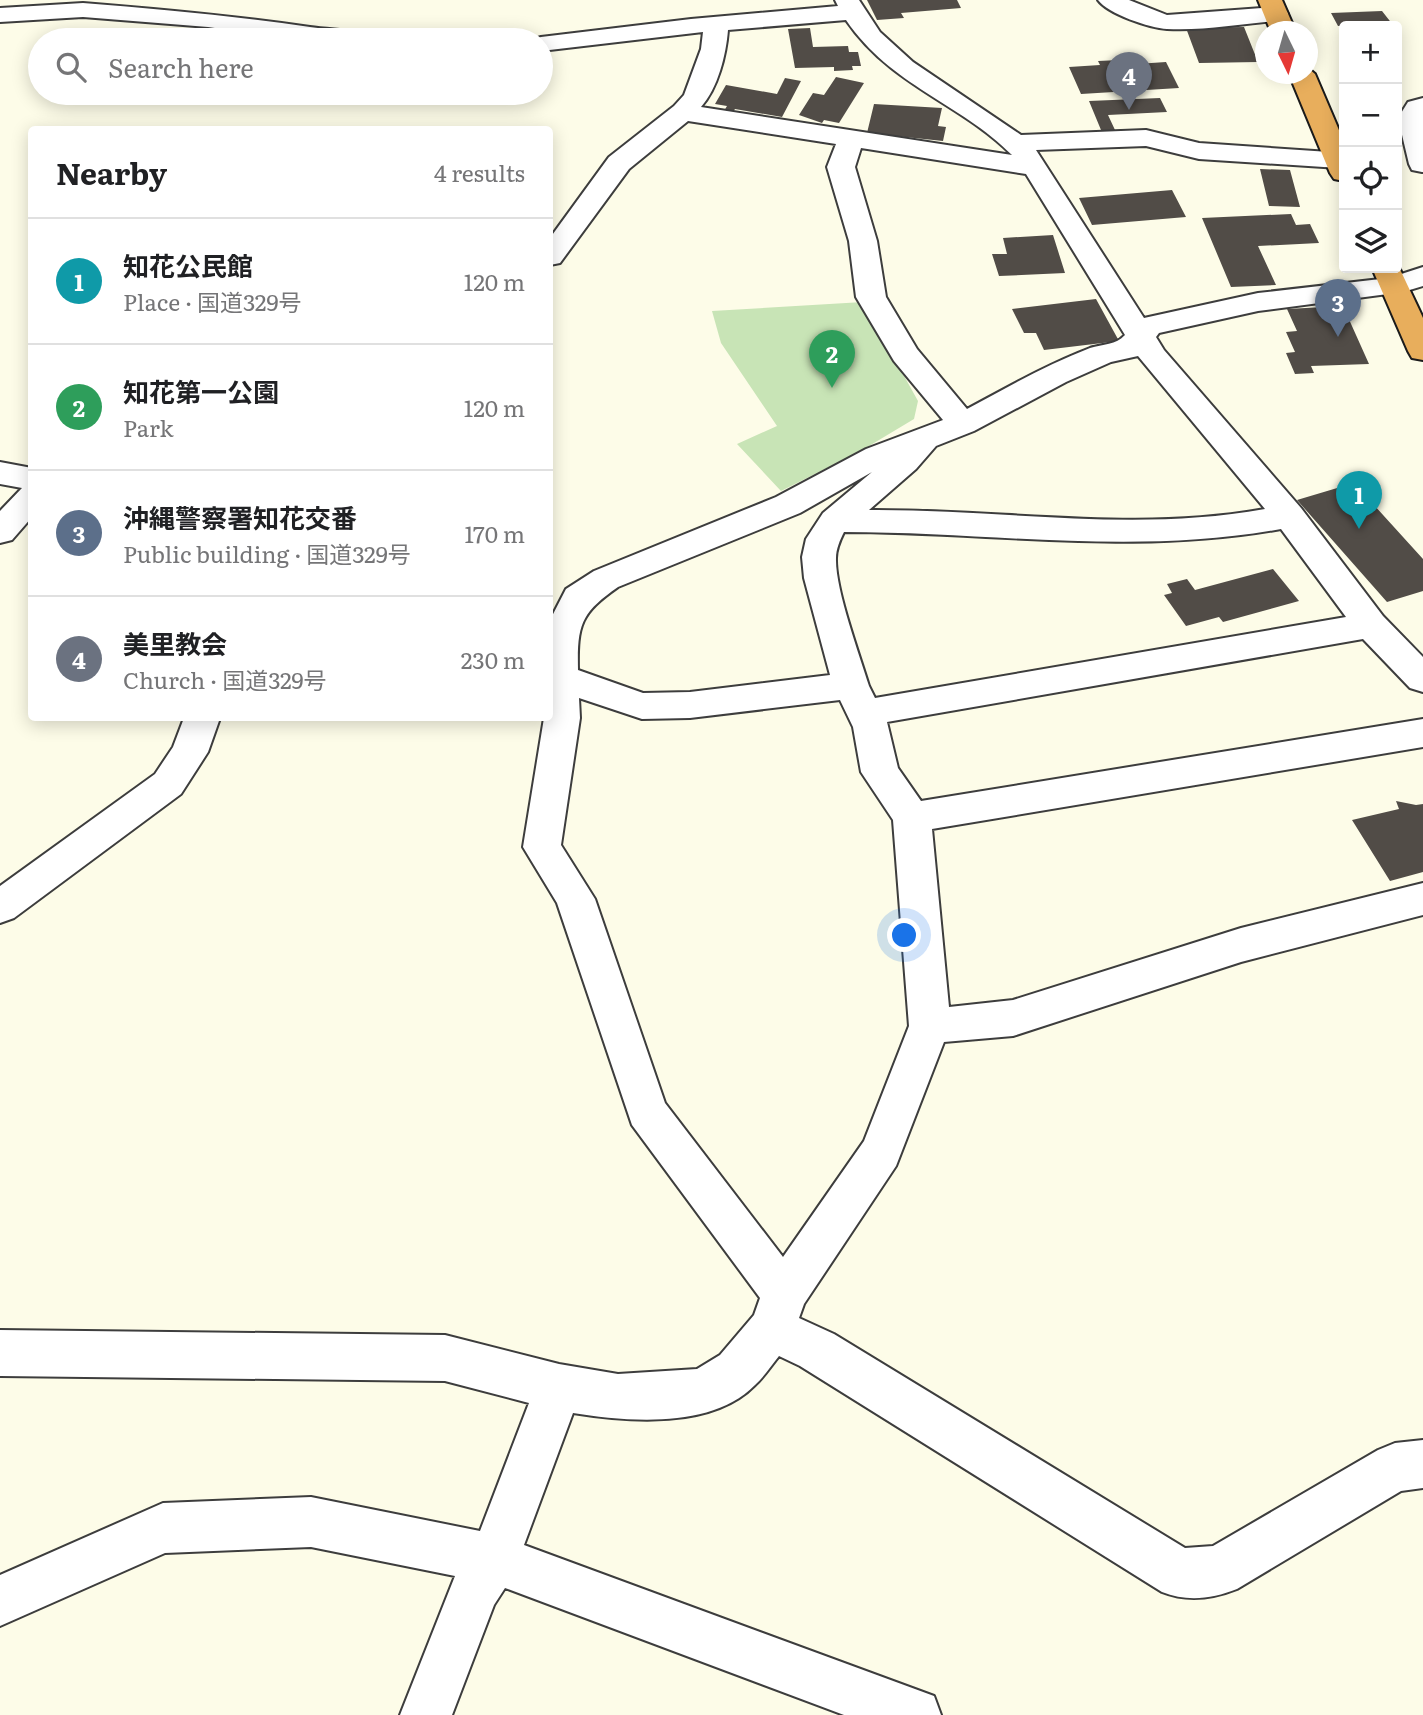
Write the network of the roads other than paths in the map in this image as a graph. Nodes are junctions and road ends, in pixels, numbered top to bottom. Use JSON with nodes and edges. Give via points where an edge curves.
{"nodes":[{"id":1,"x":673,"y":0,"type":"edge"},
{"id":2,"x":1110,"y":0,"type":"edge"},
{"id":3,"x":850,"y":6,"type":"edge"},
{"id":4,"x":5,"y":10,"type":"edge"},
{"id":5,"x":1277,"y":15,"type":"edge"},
{"id":6,"x":704,"y":26,"type":"junction"},
{"id":7,"x":263,"y":28,"type":"edge"},
{"id":8,"x":553,"y":43,"type":"edge"},
{"id":9,"x":1306,"y":84,"type":"edge"},
{"id":10,"x":1423,"y":106,"type":"edge"},
{"id":11,"x":683,"y":112,"type":"junction"},
{"id":12,"x":851,"y":140,"type":"junction"},
{"id":13,"x":1017,"y":143,"type":"junction"},
{"id":14,"x":1339,"y":162,"type":"edge"},
{"id":15,"x":1414,"y":165,"type":"edge"},
{"id":16,"x":1035,"y":167,"type":"junction"},
{"id":17,"x":1339,"y":167,"type":"edge"},
{"id":18,"x":553,"y":253,"type":"edge"},
{"id":19,"x":1401,"y":277,"type":"edge"},
{"id":20,"x":1140,"y":335,"type":"junction"},
{"id":21,"x":1423,"y":351,"type":"edge"},
{"id":22,"x":963,"y":424,"type":"junction"},
{"id":23,"x":924,"y":439,"type":"junction"},
{"id":24,"x":0,"y":473,"type":"edge"},
{"id":25,"x":28,"y":478,"type":"edge"},
{"id":26,"x":28,"y":500,"type":"edge"},
{"id":27,"x":1289,"y":516,"type":"junction"},
{"id":28,"x":835,"y":521,"type":"junction"},
{"id":29,"x":0,"y":531,"type":"edge"},
{"id":30,"x":1371,"y":625,"type":"junction"},
{"id":31,"x":562,"y":678,"type":"junction"},
{"id":32,"x":1423,"y":679,"type":"edge"},
{"id":33,"x":857,"y":700,"type":"junction"},
{"id":34,"x":201,"y":721,"type":"edge"},
{"id":35,"x":1423,"y":733,"type":"edge"},
{"id":36,"x":912,"y":817,"type":"junction"},
{"id":37,"x":1423,"y":899,"type":"edge"},
{"id":38,"x":0,"y":907,"type":"edge"},
{"id":39,"x":930,"y":1026,"type":"junction"},
{"id":40,"x":779,"y":1311,"type":"junction"},
{"id":41,"x":0,"y":1353,"type":"edge"},
{"id":42,"x":559,"y":1387,"type":"junction"},
{"id":43,"x":1423,"y":1464,"type":"edge"},
{"id":44,"x":494,"y":1559,"type":"junction"},
{"id":45,"x":0,"y":1601,"type":"edge"},
{"id":46,"x":426,"y":1715,"type":"edge"},
{"id":47,"x":915,"y":1715,"type":"edge"}],
"edges":[{"from":1,"to":6,"type":"street"},
{"from":2,"to":5,"type":"street","via":[[1167,22]]},
{"from":3,"to":6,"type":"street"},
{"from":3,"to":13,"type":"street","via":[[882,50]]},
{"from":4,"to":7,"type":"street","via":[[83,10]]},
{"from":6,"to":8,"type":"street"},
{"from":6,"to":11,"type":"street","via":[[714,49],[696,97]]},
{"from":9,"to":14,"type":"highway"},
{"from":10,"to":15,"type":"street","via":[[1411,118]]},
{"from":11,"to":12,"type":"street"},
{"from":11,"to":18,"type":"street","via":[[619,163]]},
{"from":12,"to":16,"type":"street"},
{"from":12,"to":22,"type":"street","via":[[841,167],[863,241],[871,297],[905,354]]},
{"from":13,"to":16,"type":"street"},
{"from":13,"to":17,"type":"street","via":[[1146,138],[1199,151]]},
{"from":16,"to":20,"type":"street"},
{"from":19,"to":20,"type":"street","via":[[1149,326]]},
{"from":19,"to":21,"type":"highway"},
{"from":20,"to":22,"type":"street","via":[[1129,349],[1103,354],[1055,375]]},
{"from":20,"to":27,"type":"street"},
{"from":22,"to":23,"type":"street"},
{"from":23,"to":28,"type":"street","via":[[905,462]]},
{"from":23,"to":31,"type":"street","via":[[877,456],[788,505],[606,579],[578,598],[566,621],[560,647]]},
{"from":24,"to":25,"type":"street"},
{"from":26,"to":29,"type":"street"},
{"from":27,"to":28,"type":"street","via":[[1240,526],[1168,531]]},
{"from":27,"to":30,"type":"street"},
{"from":28,"to":33,"type":"street","via":[[823,539],[820,568]]},
{"from":30,"to":32,"type":"street"},
{"from":30,"to":33,"type":"street"},
{"from":31,"to":33,"type":"street","via":[[642,706]]},
{"from":31,"to":40,"type":"street","via":[[562,718],[542,847],[575,899],[647,1112],[756,1259]]},
{"from":33,"to":36,"type":"street","via":[[871,727],[880,772]]},
{"from":34,"to":38,"type":"street","via":[[190,752],[168,784]]},
{"from":35,"to":36,"type":"street"},
{"from":36,"to":39,"type":"street"},
{"from":37,"to":39,"type":"street","via":[[1241,945],[1013,1018]]},
{"from":39,"to":40,"type":"street","via":[[881,1152]]},
{"from":40,"to":42,"type":"street","via":[[737,1371],[703,1392],[618,1397]]},
{"from":40,"to":43,"type":"street","via":[[817,1350],[1180,1574],[1219,1571],[1395,1467]]},
{"from":41,"to":42,"type":"street","via":[[445,1358]]},
{"from":42,"to":44,"type":"street"},
{"from":44,"to":45,"type":"street","via":[[311,1522],[163,1528]]},
{"from":44,"to":46,"type":"street","via":[[475,1591]]},
{"from":44,"to":47,"type":"street"}]}
